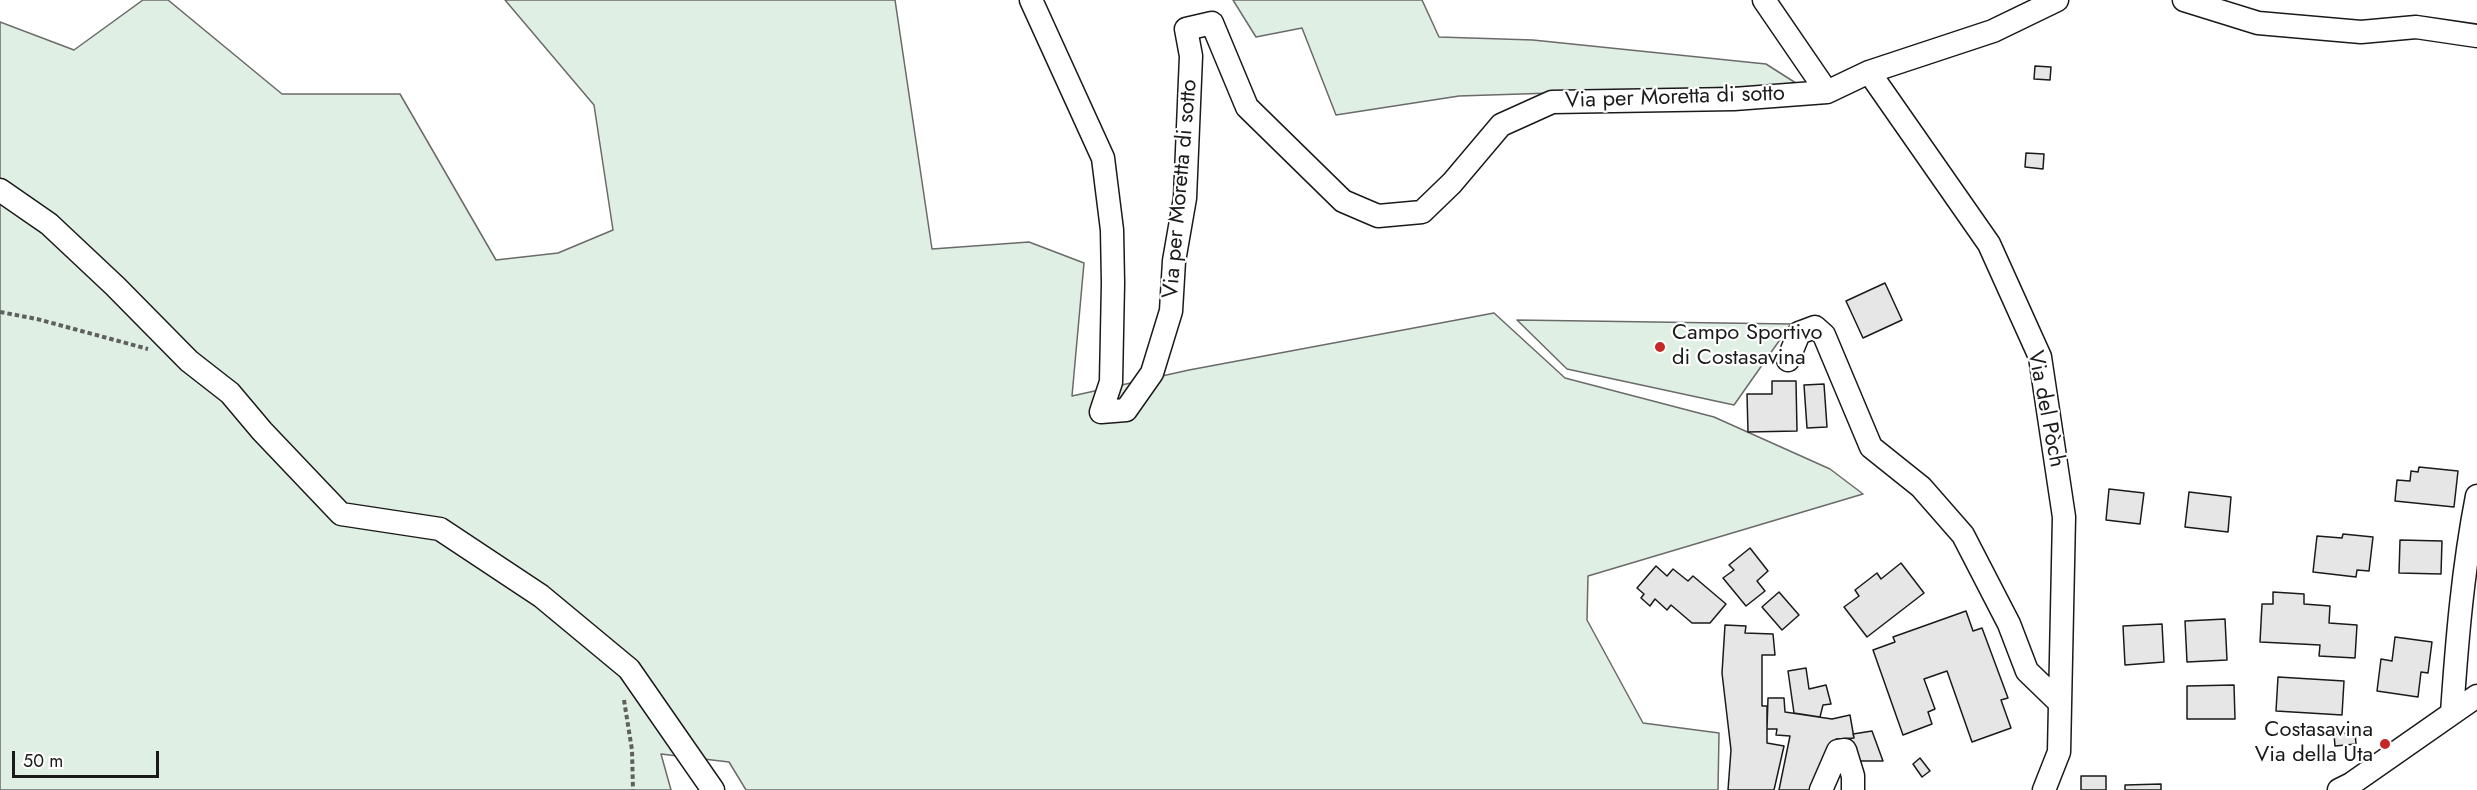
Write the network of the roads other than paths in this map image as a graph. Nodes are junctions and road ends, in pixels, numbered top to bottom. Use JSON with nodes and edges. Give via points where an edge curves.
{"nodes":[{"id":1,"x":1031,"y":0,"type":"edge"},
{"id":2,"x":1764,"y":0,"type":"edge"},
{"id":3,"x":2057,"y":0,"type":"edge"},
{"id":4,"x":2184,"y":0,"type":"edge"},
{"id":5,"x":2477,"y":36,"type":"edge"},
{"id":6,"x":1869,"y":72,"type":"junction"},
{"id":7,"x":1827,"y":92,"type":"junction"},
{"id":8,"x":0,"y":190,"type":"edge"},
{"id":9,"x":1788,"y":360,"type":"dead end"},
{"id":10,"x":2477,"y":496,"type":"edge"},
{"id":11,"x":2477,"y":696,"type":"edge"},
{"id":12,"x":2060,"y":703,"type":"junction"},
{"id":13,"x":2452,"y":713,"type":"junction"},
{"id":14,"x":2346,"y":788,"type":"edge"},
{"id":15,"x":713,"y":790,"type":"edge"},
{"id":16,"x":1821,"y":790,"type":"edge"},
{"id":17,"x":1853,"y":790,"type":"edge"},
{"id":18,"x":2044,"y":790,"type":"edge"}],
"edges":[{"from":1,"to":7,"type":"street","name":"Via per Moretta di sotto","via":[[1103,158],[1112,230],[1113,283],[1111,382],[1101,412],[1126,410],[1152,373],[1171,311],[1174,261],[1185,198],[1191,56],[1186,29],[1212,23],[1247,107],[1343,201],[1378,216],[1422,213],[1501,124],[1552,102],[1734,99]]},
{"from":2,"to":7,"type":"street"},
{"from":3,"to":6,"type":"street","name":"Via per Moretta di sotto","via":[[1993,31]]},
{"from":4,"to":5,"type":"street","via":[[2269,24],[2361,32],[2416,27]]},
{"from":6,"to":7,"type":"street","name":"Via per Moretta di sotto"},
{"from":6,"to":12,"type":"street","name":"Via del Pòch","via":[[1989,244],[2040,357],[2064,517]]},
{"from":8,"to":15,"type":"street","via":[[49,224],[189,361],[230,393],[341,514],[440,529],[541,596],[629,669]]},
{"from":9,"to":12,"type":"street","via":[[1799,333],[1815,327],[1824,335],[1871,447],[1921,487],[1963,535],[2009,624],[2027,671]]},
{"from":10,"to":13,"type":"street","via":[[2468,541]]},
{"from":11,"to":13,"type":"street"},
{"from":12,"to":18,"type":"street","name":"Via del Pòch","via":[[2059,752]]},
{"from":13,"to":14,"type":"street"},
{"from":16,"to":17,"type":"street","via":[[1838,751],[1845,750]]}]}
